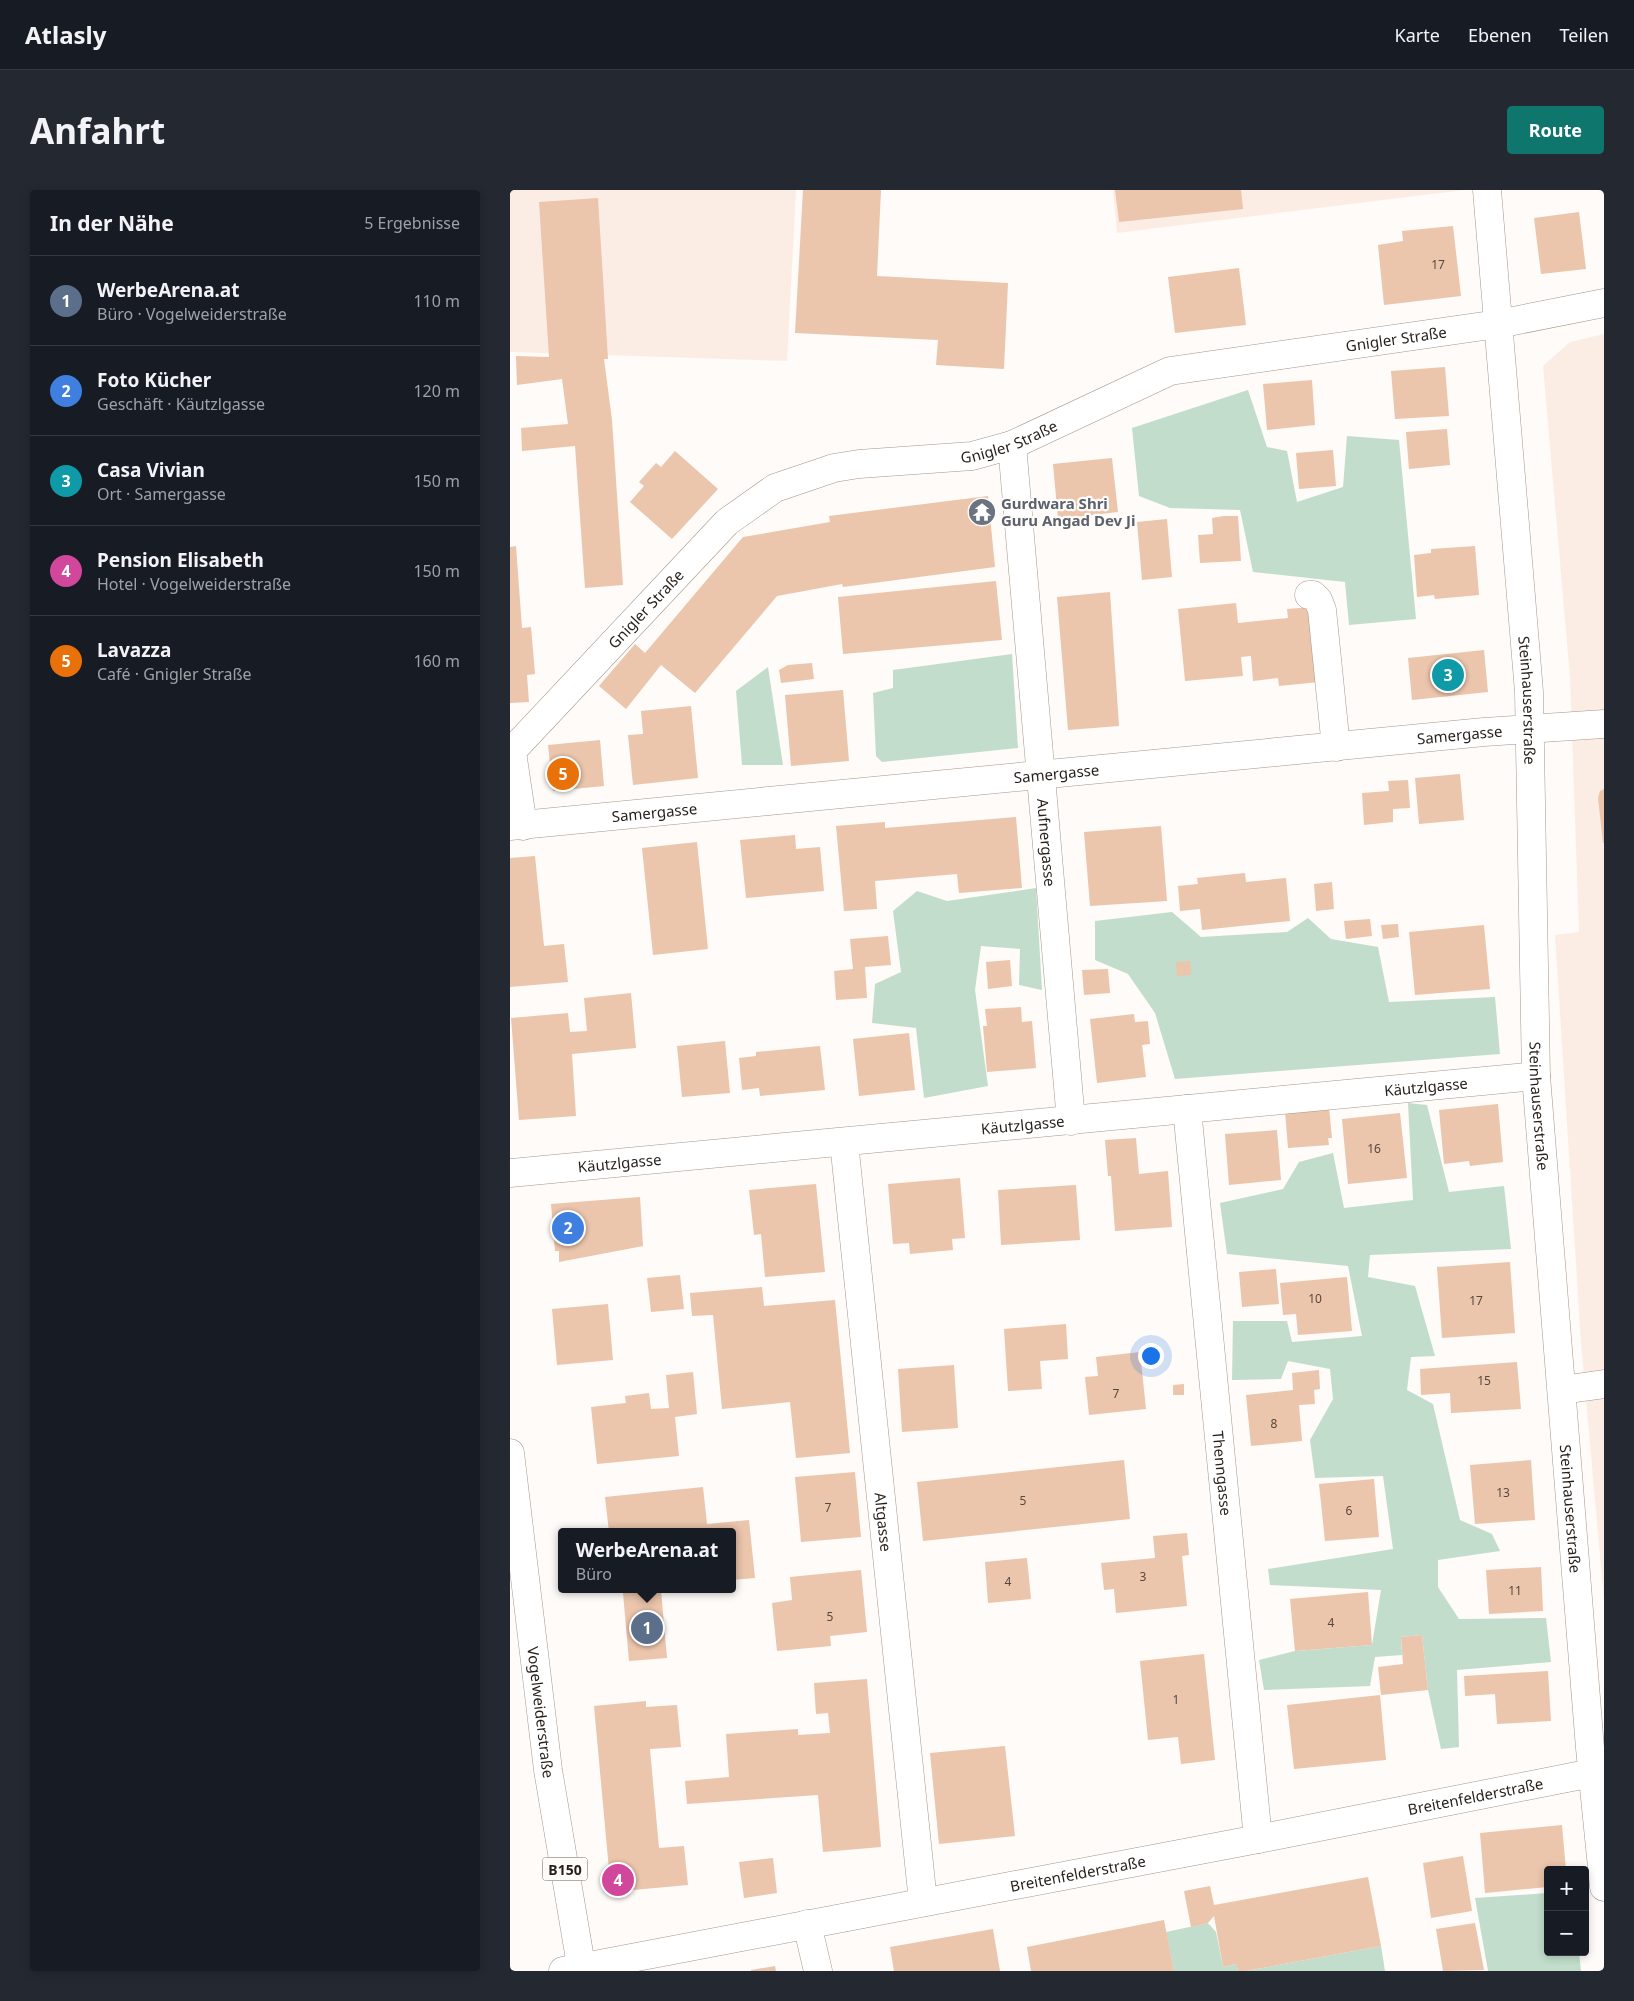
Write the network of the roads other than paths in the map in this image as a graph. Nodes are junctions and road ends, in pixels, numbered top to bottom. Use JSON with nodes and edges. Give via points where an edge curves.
{"nodes":[{"id":1,"x":1487,"y":190,"type":"edge"},
{"id":2,"x":1604,"y":303,"type":"edge"},
{"id":3,"x":1498,"y":324,"type":"junction"},
{"id":4,"x":1012,"y":445,"type":"junction"},
{"id":5,"x":1309,"y":595,"type":"dead end"},
{"id":6,"x":1604,"y":724,"type":"edge"},
{"id":7,"x":1530,"y":730,"type":"junction"},
{"id":8,"x":1336,"y":747,"type":"junction"},
{"id":9,"x":511,"y":753,"type":"edge"},
{"id":10,"x":1040,"y":775,"type":"junction"},
{"id":11,"x":517,"y":826,"type":"edge"},
{"id":12,"x":1536,"y":1076,"type":"junction"},
{"id":13,"x":1187,"y":1109,"type":"junction"},
{"id":14,"x":1071,"y":1121,"type":"junction"},
{"id":15,"x":844,"y":1142,"type":"junction"},
{"id":16,"x":510,"y":1173,"type":"edge"},
{"id":17,"x":1604,"y":1384,"type":"edge"},
{"id":18,"x":1562,"y":1390,"type":"junction"},
{"id":19,"x":510,"y":1453,"type":"edge"},
{"id":20,"x":1592,"y":1773,"type":"junction"},
{"id":21,"x":1258,"y":1839,"type":"junction"},
{"id":22,"x":1604,"y":1886,"type":"edge"},
{"id":23,"x":923,"y":1902,"type":"junction"},
{"id":24,"x":807,"y":1924,"type":"junction"},
{"id":25,"x":575,"y":1970,"type":"edge"},
{"id":26,"x":818,"y":1971,"type":"edge"}],
"edges":[{"from":1,"to":3,"type":"street","name":"Steinhauserstraße"},
{"from":2,"to":3,"type":"street","name":"Gnigler Straße"},
{"from":3,"to":4,"type":"street","name":"Gnigler Straße","via":[[1170,371]]},
{"from":3,"to":7,"type":"street","name":"Steinhauserstraße"},
{"from":4,"to":9,"type":"street","name":"Gnigler Straße","via":[[972,456],[834,468],[775,488],[727,522]]},
{"from":4,"to":10,"type":"street","name":"Aufnergasse"},
{"from":5,"to":8,"type":"street","via":[[1318,600],[1322,610]]},
{"from":6,"to":7,"type":"street","name":"Samergasse"},
{"from":7,"to":8,"type":"street","name":"Samergasse"},
{"from":7,"to":12,"type":"street","name":"Steinhauserstraße"},
{"from":8,"to":10,"type":"street","name":"Samergasse"},
{"from":9,"to":11,"type":"street","name":"Gnigler Straße"},
{"from":10,"to":11,"type":"street","name":"Samergasse"},
{"from":10,"to":14,"type":"street","name":"Aufnergasse"},
{"from":12,"to":13,"type":"street","name":"Käutzlgasse"},
{"from":12,"to":18,"type":"street","name":"Steinhauserstraße"},
{"from":13,"to":14,"type":"street","name":"Käutzlgasse"},
{"from":13,"to":21,"type":"street","name":"Thenngasse"},
{"from":14,"to":15,"type":"street","name":"Käutzlgasse"},
{"from":15,"to":16,"type":"street","name":"Käutzlgasse"},
{"from":15,"to":23,"type":"street","name":"Altgasse"},
{"from":17,"to":18,"type":"street"},
{"from":18,"to":20,"type":"street","name":"Steinhauserstraße"},
{"from":19,"to":25,"type":"street","name":"Vogelweiderstraße","number":"B150"},
{"from":20,"to":21,"type":"street","name":"Breitenfelderstraße"},
{"from":20,"to":22,"type":"street","name":"Steinhauserstraße"},
{"from":21,"to":23,"type":"street","name":"Breitenfelderstraße"},
{"from":23,"to":24,"type":"street","name":"Breitenfelderstraße"},
{"from":24,"to":25,"type":"street","name":"Breitenfelderstraße"},
{"from":24,"to":26,"type":"street"}]}
